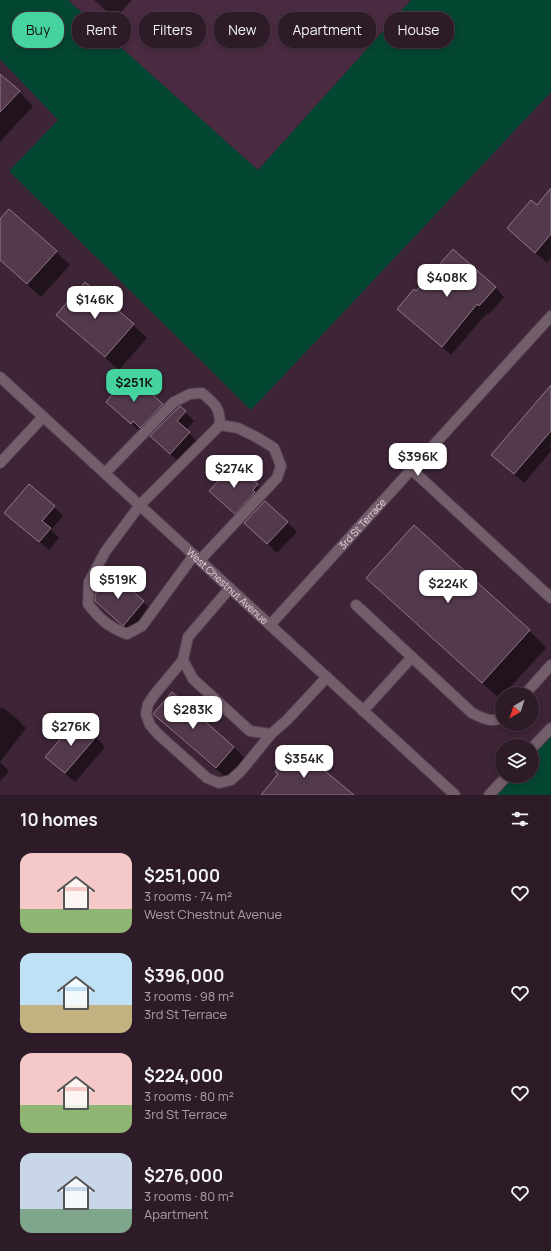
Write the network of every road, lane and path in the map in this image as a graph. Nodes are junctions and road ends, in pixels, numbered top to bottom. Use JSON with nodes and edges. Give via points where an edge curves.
{"nodes":[{"id":1,"x":551,"y":316,"type":"edge"},
{"id":2,"x":0,"y":377,"type":"edge"},
{"id":3,"x":43,"y":416,"type":"junction"},
{"id":4,"x":220,"y":425,"type":"junction"},
{"id":5,"x":0,"y":463,"type":"edge"},
{"id":6,"x":411,"y":469,"type":"junction"},
{"id":7,"x":105,"y":473,"type":"junction"},
{"id":8,"x":140,"y":505,"type":"junction"},
{"id":9,"x":197,"y":558,"type":"junction"},
{"id":10,"x":230,"y":588,"type":"junction"},
{"id":11,"x":551,"y":598,"type":"edge"},
{"id":12,"x":356,"y":605,"type":"dead end"},
{"id":13,"x":270,"y":625,"type":"junction"},
{"id":14,"x":412,"y":658,"type":"junction"},
{"id":15,"x":183,"y":660,"type":"junction"},
{"id":16,"x":551,"y":665,"type":"edge"},
{"id":17,"x":327,"y":677,"type":"junction"},
{"id":18,"x":532,"y":687,"type":"edge"},
{"id":19,"x":363,"y":711,"type":"junction"},
{"id":20,"x":495,"y":720,"type":"edge"},
{"id":21,"x":551,"y":728,"type":"edge"},
{"id":22,"x":270,"y":734,"type":"junction"},
{"id":23,"x":539,"y":741,"type":"edge"},
{"id":24,"x":500,"y":783,"type":"edge"},
{"id":25,"x":455,"y":795,"type":"edge"},
{"id":26,"x":489,"y":795,"type":"edge"}],
"edges":[{"from":1,"to":6,"type":"street","name":"3rd St Terrace"},
{"from":2,"to":3,"type":"street","name":"West Chestnut Avenue"},
{"from":3,"to":5,"type":"street"},
{"from":3,"to":7,"type":"street","name":"West Chestnut Avenue"},
{"from":4,"to":7,"type":"street","via":[[220,414],[214,403],[202,393],[190,394],[174,402]]},
{"from":4,"to":8,"type":"street"},
{"from":4,"to":9,"type":"street","via":[[238,428],[274,448],[281,466],[277,478]]},
{"from":6,"to":11,"type":"street"},
{"from":6,"to":13,"type":"street","name":"3rd St Terrace"},
{"from":7,"to":8,"type":"street","name":"West Chestnut Avenue"},
{"from":8,"to":9,"type":"street","name":"West Chestnut Avenue"},
{"from":8,"to":9,"type":"street","via":[[105,552],[89,582],[88,604],[102,621],[127,634],[142,626]]},
{"from":9,"to":10,"type":"street","name":"West Chestnut Avenue"},
{"from":10,"to":13,"type":"street","name":"West Chestnut Avenue"},
{"from":10,"to":15,"type":"street","via":[[188,637]]},
{"from":12,"to":14,"type":"street"},
{"from":13,"to":17,"type":"street","name":"West Chestnut Avenue"},
{"from":14,"to":19,"type":"street"},
{"from":14,"to":20,"type":"street","via":[[472,713],[485,720]]},
{"from":15,"to":22,"type":"street","via":[[193,679],[250,731]]},
{"from":15,"to":22,"type":"street","via":[[154,695],[148,704],[146,714],[150,725],[207,778],[219,783],[231,780]]},
{"from":16,"to":18,"type":"street"},
{"from":17,"to":19,"type":"street","name":"West Chestnut Avenue"},
{"from":17,"to":22,"type":"street"},
{"from":19,"to":25,"type":"street","name":"West Chestnut Avenue"},
{"from":21,"to":23,"type":"street"},
{"from":24,"to":26,"type":"street"}]}
